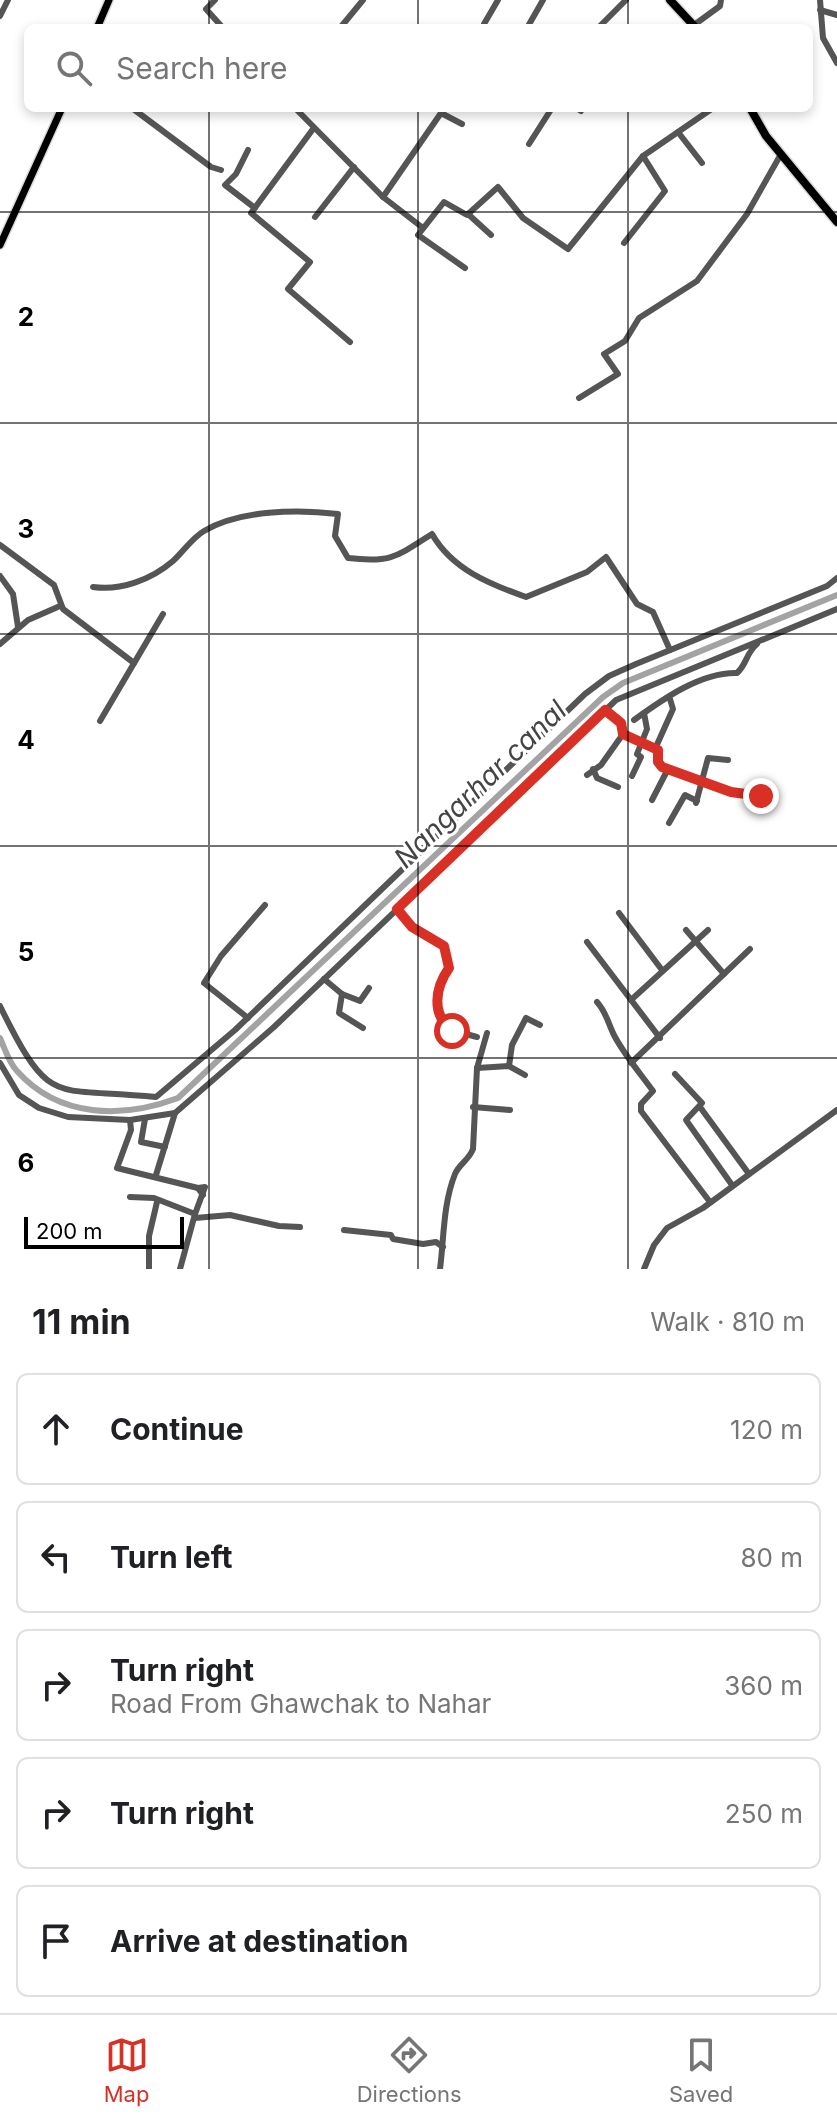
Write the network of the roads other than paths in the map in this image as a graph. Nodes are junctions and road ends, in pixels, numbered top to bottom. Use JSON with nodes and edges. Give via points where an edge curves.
{"nodes":[{"id":1,"x":8,"y":0,"type":"edge"},
{"id":2,"x":109,"y":0,"type":"edge"},
{"id":3,"x":215,"y":0,"type":"edge"},
{"id":4,"x":363,"y":0,"type":"edge"},
{"id":5,"x":498,"y":0,"type":"edge"},
{"id":6,"x":543,"y":0,"type":"edge"},
{"id":7,"x":626,"y":0,"type":"edge"},
{"id":8,"x":670,"y":0,"type":"edge"},
{"id":9,"x":721,"y":0,"type":"edge"},
{"id":10,"x":820,"y":0,"type":"edge"},
{"id":11,"x":820,"y":10,"type":"junction"},
{"id":12,"x":837,"y":15,"type":"edge"},
{"id":13,"x":0,"y":16,"type":"edge"},
{"id":14,"x":99,"y":24,"type":"edge"},
{"id":15,"x":219,"y":24,"type":"edge"},
{"id":16,"x":343,"y":24,"type":"edge"},
{"id":17,"x":484,"y":24,"type":"dead end"},
{"id":18,"x":529,"y":24,"type":"edge"},
{"id":19,"x":602,"y":24,"type":"edge"},
{"id":20,"x":692,"y":24,"type":"edge"},
{"id":21,"x":699,"y":24,"type":"edge"},
{"id":22,"x":837,"y":63,"type":"edge"},
{"id":23,"x":60,"y":112,"type":"edge"},
{"id":24,"x":137,"y":112,"type":"edge"},
{"id":25,"x":298,"y":112,"type":"edge"},
{"id":26,"x":549,"y":112,"type":"edge"},
{"id":27,"x":707,"y":112,"type":"edge"},
{"id":28,"x":753,"y":112,"type":"edge"},
{"id":29,"x":462,"y":124,"type":"dead end"},
{"id":30,"x":313,"y":129,"type":"junction"},
{"id":31,"x":678,"y":132,"type":"junction"},
{"id":32,"x":529,"y":144,"type":"dead end"},
{"id":33,"x":248,"y":150,"type":"dead end"},
{"id":34,"x":781,"y":154,"type":"junction"},
{"id":35,"x":643,"y":156,"type":"junction"},
{"id":36,"x":702,"y":163,"type":"dead end"},
{"id":37,"x":354,"y":167,"type":"junction"},
{"id":38,"x":221,"y":170,"type":"dead end"},
{"id":39,"x":383,"y":197,"type":"junction"},
{"id":40,"x":255,"y":208,"type":"junction"},
{"id":41,"x":468,"y":214,"type":"junction"},
{"id":42,"x":315,"y":217,"type":"dead end"},
{"id":43,"x":837,"y":222,"type":"edge"},
{"id":44,"x":423,"y":228,"type":"junction"},
{"id":45,"x":491,"y":235,"type":"dead end"},
{"id":46,"x":624,"y":243,"type":"dead end"},
{"id":47,"x":0,"y":245,"type":"edge"},
{"id":48,"x":465,"y":268,"type":"dead end"},
{"id":49,"x":350,"y":342,"type":"dead end"},
{"id":50,"x":579,"y":398,"type":"dead end"},
{"id":51,"x":0,"y":545,"type":"edge"},
{"id":52,"x":0,"y":576,"type":"edge"},
{"id":53,"x":837,"y":578,"type":"edge"},
{"id":54,"x":93,"y":587,"type":"dead end"},
{"id":55,"x":60,"y":606,"type":"junction"},
{"id":56,"x":837,"y":609,"type":"edge"},
{"id":57,"x":163,"y":614,"type":"dead end"},
{"id":58,"x":18,"y":627,"type":"junction"},
{"id":59,"x":765,"y":638,"type":"junction"},
{"id":60,"x":0,"y":644,"type":"edge"},
{"id":61,"x":670,"y":650,"type":"junction"},
{"id":62,"x":134,"y":663,"type":"junction"},
{"id":63,"x":670,"y":699,"type":"junction"},
{"id":64,"x":605,"y":710,"type":"junction"},
{"id":65,"x":644,"y":713,"type":"junction"},
{"id":66,"x":634,"y":720,"type":"dead end"},
{"id":67,"x":100,"y":721,"type":"dead end"},
{"id":68,"x":623,"y":734,"type":"junction"},
{"id":69,"x":640,"y":743,"type":"junction"},
{"id":70,"x":652,"y":748,"type":"junction"},
{"id":71,"x":641,"y":757,"type":"junction"},
{"id":72,"x":728,"y":760,"type":"dead end"},
{"id":73,"x":593,"y":769,"type":"junction"},
{"id":74,"x":668,"y":769,"type":"junction"},
{"id":75,"x":587,"y":775,"type":"dead end"},
{"id":76,"x":632,"y":776,"type":"dead end"},
{"id":77,"x":704,"y":782,"type":"junction"},
{"id":78,"x":618,"y":787,"type":"dead end"},
{"id":79,"x":761,"y":796,"type":"dead end"},
{"id":80,"x":652,"y":800,"type":"dead end"},
{"id":81,"x":669,"y":823,"type":"dead end"},
{"id":82,"x":265,"y":905,"type":"dead end"},
{"id":83,"x":397,"y":909,"type":"junction"},
{"id":84,"x":619,"y":913,"type":"dead end"},
{"id":85,"x":686,"y":930,"type":"dead end"},
{"id":86,"x":708,"y":930,"type":"dead end"},
{"id":87,"x":695,"y":941,"type":"junction"},
{"id":88,"x":587,"y":942,"type":"dead end"},
{"id":89,"x":750,"y":949,"type":"dead end"},
{"id":90,"x":662,"y":970,"type":"junction"},
{"id":91,"x":724,"y":974,"type":"junction"},
{"id":92,"x":324,"y":979,"type":"junction"},
{"id":93,"x":369,"y":988,"type":"dead end"},
{"id":94,"x":342,"y":994,"type":"junction"},
{"id":95,"x":631,"y":1000,"type":"junction"},
{"id":96,"x":597,"y":1002,"type":"dead end"},
{"id":97,"x":0,"y":1006,"type":"edge"},
{"id":98,"x":248,"y":1018,"type":"junction"},
{"id":99,"x":540,"y":1025,"type":"dead end"},
{"id":100,"x":363,"y":1028,"type":"dead end"},
{"id":101,"x":487,"y":1033,"type":"dead end"},
{"id":102,"x":477,"y":1037,"type":"dead end"},
{"id":103,"x":660,"y":1038,"type":"junction"},
{"id":104,"x":0,"y":1063,"type":"edge"},
{"id":105,"x":631,"y":1063,"type":"junction"},
{"id":106,"x":509,"y":1066,"type":"junction"},
{"id":107,"x":477,"y":1068,"type":"junction"},
{"id":108,"x":675,"y":1074,"type":"dead end"},
{"id":109,"x":525,"y":1075,"type":"dead end"},
{"id":110,"x":473,"y":1107,"type":"junction"},
{"id":111,"x":700,"y":1107,"type":"junction"},
{"id":112,"x":510,"y":1110,"type":"dead end"},
{"id":113,"x":837,"y":1110,"type":"edge"},
{"id":114,"x":175,"y":1113,"type":"junction"},
{"id":115,"x":145,"y":1119,"type":"junction"},
{"id":116,"x":130,"y":1120,"type":"junction"},
{"id":117,"x":165,"y":1147,"type":"junction"},
{"id":118,"x":749,"y":1174,"type":"junction"},
{"id":119,"x":156,"y":1175,"type":"junction"},
{"id":120,"x":732,"y":1185,"type":"junction"},
{"id":121,"x":130,"y":1197,"type":"dead end"},
{"id":122,"x":157,"y":1202,"type":"junction"},
{"id":123,"x":710,"y":1202,"type":"junction"},
{"id":124,"x":195,"y":1216,"type":"junction"},
{"id":125,"x":300,"y":1227,"type":"dead end"},
{"id":126,"x":344,"y":1230,"type":"dead end"},
{"id":127,"x":443,"y":1247,"type":"junction"},
{"id":128,"x":149,"y":1269,"type":"edge"},
{"id":129,"x":180,"y":1269,"type":"edge"},
{"id":130,"x":440,"y":1269,"type":"edge"},
{"id":131,"x":644,"y":1269,"type":"edge"}],
"edges":[{"from":1,"to":13,"type":"street"},
{"from":2,"to":14,"type":"main road"},
{"from":3,"to":15,"type":"street","via":[[206,9]]},
{"from":4,"to":16,"type":"street"},
{"from":5,"to":17,"type":"street"},
{"from":6,"to":18,"type":"street"},
{"from":7,"to":19,"type":"street"},
{"from":8,"to":20,"type":"highway"},
{"from":9,"to":21,"type":"street"},
{"from":10,"to":11,"type":"street"},
{"from":11,"to":12,"type":"street"},
{"from":11,"to":22,"type":"street","via":[[823,38]]},
{"from":23,"to":47,"type":"main road"},
{"from":24,"to":38,"type":"street"},
{"from":25,"to":30,"type":"street"},
{"from":26,"to":32,"type":"street"},
{"from":27,"to":31,"type":"street"},
{"from":28,"to":34,"type":"highway"},
{"from":29,"to":39,"type":"street","via":[[441,113]]},
{"from":30,"to":37,"type":"street"},
{"from":30,"to":40,"type":"street"},
{"from":31,"to":35,"type":"street"},
{"from":31,"to":36,"type":"street"},
{"from":33,"to":40,"type":"street","via":[[225,185]]},
{"from":34,"to":43,"type":"highway"},
{"from":34,"to":50,"type":"street","via":[[747,214],[697,281],[639,318],[625,341],[604,354],[618,374]]},
{"from":35,"to":41,"type":"street","via":[[568,249],[523,218],[498,187]]},
{"from":35,"to":46,"type":"street","via":[[665,191]]},
{"from":37,"to":39,"type":"street"},
{"from":37,"to":42,"type":"street"},
{"from":39,"to":44,"type":"street"},
{"from":40,"to":49,"type":"street","via":[[251,214],[310,262],[289,291]]},
{"from":41,"to":44,"type":"street","via":[[445,202]]},
{"from":41,"to":45,"type":"street"},
{"from":44,"to":48,"type":"street","via":[[418,236]]},
{"from":51,"to":55,"type":"street","via":[[54,585]]},
{"from":52,"to":58,"type":"street","via":[[13,594]]},
{"from":53,"to":61,"type":"street"},
{"from":54,"to":61,"type":"street","via":[[112,590],[150,576],[202,532],[233,518],[321,512],[338,514],[335,536],[348,558],[380,562],[432,534],[445,556],[493,585],[526,597],[587,572],[606,557],[637,604],[653,612]]},
{"from":55,"to":58,"type":"street"},
{"from":55,"to":62,"type":"street"},
{"from":56,"to":59,"type":"street"},
{"from":57,"to":62,"type":"street"},
{"from":58,"to":60,"type":"street"},
{"from":59,"to":63,"type":"street","via":[[747,652],[737,673],[716,673]]},
{"from":59,"to":64,"type":"street","via":[[644,686]]},
{"from":61,"to":98,"type":"street","via":[[609,676],[585,694]]},
{"from":62,"to":67,"type":"street"},
{"from":63,"to":65,"type":"street"},
{"from":63,"to":70,"type":"street","via":[[673,709]]},
{"from":64,"to":68,"type":"street","via":[[621,723]]},
{"from":64,"to":83,"type":"street"},
{"from":65,"to":66,"type":"street"},
{"from":65,"to":69,"type":"street","via":[[647,729]]},
{"from":68,"to":69,"type":"street"},
{"from":68,"to":73,"type":"street"},
{"from":69,"to":70,"type":"street"},
{"from":69,"to":71,"type":"street"},
{"from":70,"to":71,"type":"street"},
{"from":70,"to":74,"type":"street"},
{"from":71,"to":76,"type":"street"},
{"from":72,"to":77,"type":"street","via":[[708,758]]},
{"from":73,"to":75,"type":"street"},
{"from":73,"to":78,"type":"street","via":[[597,778]]},
{"from":74,"to":77,"type":"street"},
{"from":74,"to":80,"type":"street"},
{"from":77,"to":79,"type":"street"},
{"from":77,"to":81,"type":"street","via":[[697,802],[685,795]]},
{"from":82,"to":98,"type":"street","via":[[204,983]]},
{"from":83,"to":92,"type":"street"},
{"from":83,"to":102,"type":"street","via":[[412,927],[444,946],[449,968],[438,984],[437,999],[443,1020],[452,1031]]},
{"from":84,"to":90,"type":"street"},
{"from":85,"to":87,"type":"street"},
{"from":86,"to":87,"type":"street"},
{"from":87,"to":90,"type":"street"},
{"from":87,"to":91,"type":"street"},
{"from":88,"to":95,"type":"street"},
{"from":89,"to":91,"type":"street"},
{"from":90,"to":95,"type":"street"},
{"from":91,"to":103,"type":"street"},
{"from":92,"to":94,"type":"street"},
{"from":92,"to":114,"type":"street"},
{"from":93,"to":94,"type":"street","via":[[360,1001]]},
{"from":94,"to":100,"type":"street","via":[[339,1013]]},
{"from":95,"to":103,"type":"street"},
{"from":96,"to":105,"type":"street"},
{"from":97,"to":98,"type":"street","via":[[26,1060],[54,1088],[156,1097]]},
{"from":99,"to":106,"type":"street","via":[[526,1018],[512,1045]]},
{"from":101,"to":107,"type":"street"},
{"from":103,"to":105,"type":"street"},
{"from":104,"to":116,"type":"street","via":[[13,1089],[39,1108],[68,1117]]},
{"from":105,"to":123,"type":"street","via":[[653,1091],[641,1111]]},
{"from":106,"to":107,"type":"street"},
{"from":106,"to":109,"type":"street"},
{"from":107,"to":110,"type":"street"},
{"from":108,"to":111,"type":"street","via":[[702,1103]]},
{"from":110,"to":112,"type":"street"},
{"from":110,"to":127,"type":"street","via":[[473,1149],[455,1173]]},
{"from":111,"to":118,"type":"street"},
{"from":111,"to":120,"type":"street","via":[[686,1120]]},
{"from":113,"to":118,"type":"street"},
{"from":114,"to":115,"type":"street"},
{"from":114,"to":117,"type":"street"},
{"from":115,"to":116,"type":"street"},
{"from":115,"to":117,"type":"street","via":[[141,1142]]},
{"from":116,"to":119,"type":"street","via":[[117,1168]]},
{"from":117,"to":119,"type":"street"},
{"from":118,"to":120,"type":"street"},
{"from":119,"to":124,"type":"street","via":[[205,1187]]},
{"from":120,"to":123,"type":"street"},
{"from":121,"to":122,"type":"street"},
{"from":122,"to":124,"type":"street"},
{"from":122,"to":128,"type":"street"},
{"from":123,"to":131,"type":"street","via":[[667,1228]]},
{"from":124,"to":125,"type":"street","via":[[230,1215]]},
{"from":124,"to":129,"type":"street"},
{"from":126,"to":127,"type":"street"},
{"from":127,"to":130,"type":"street"}]}
